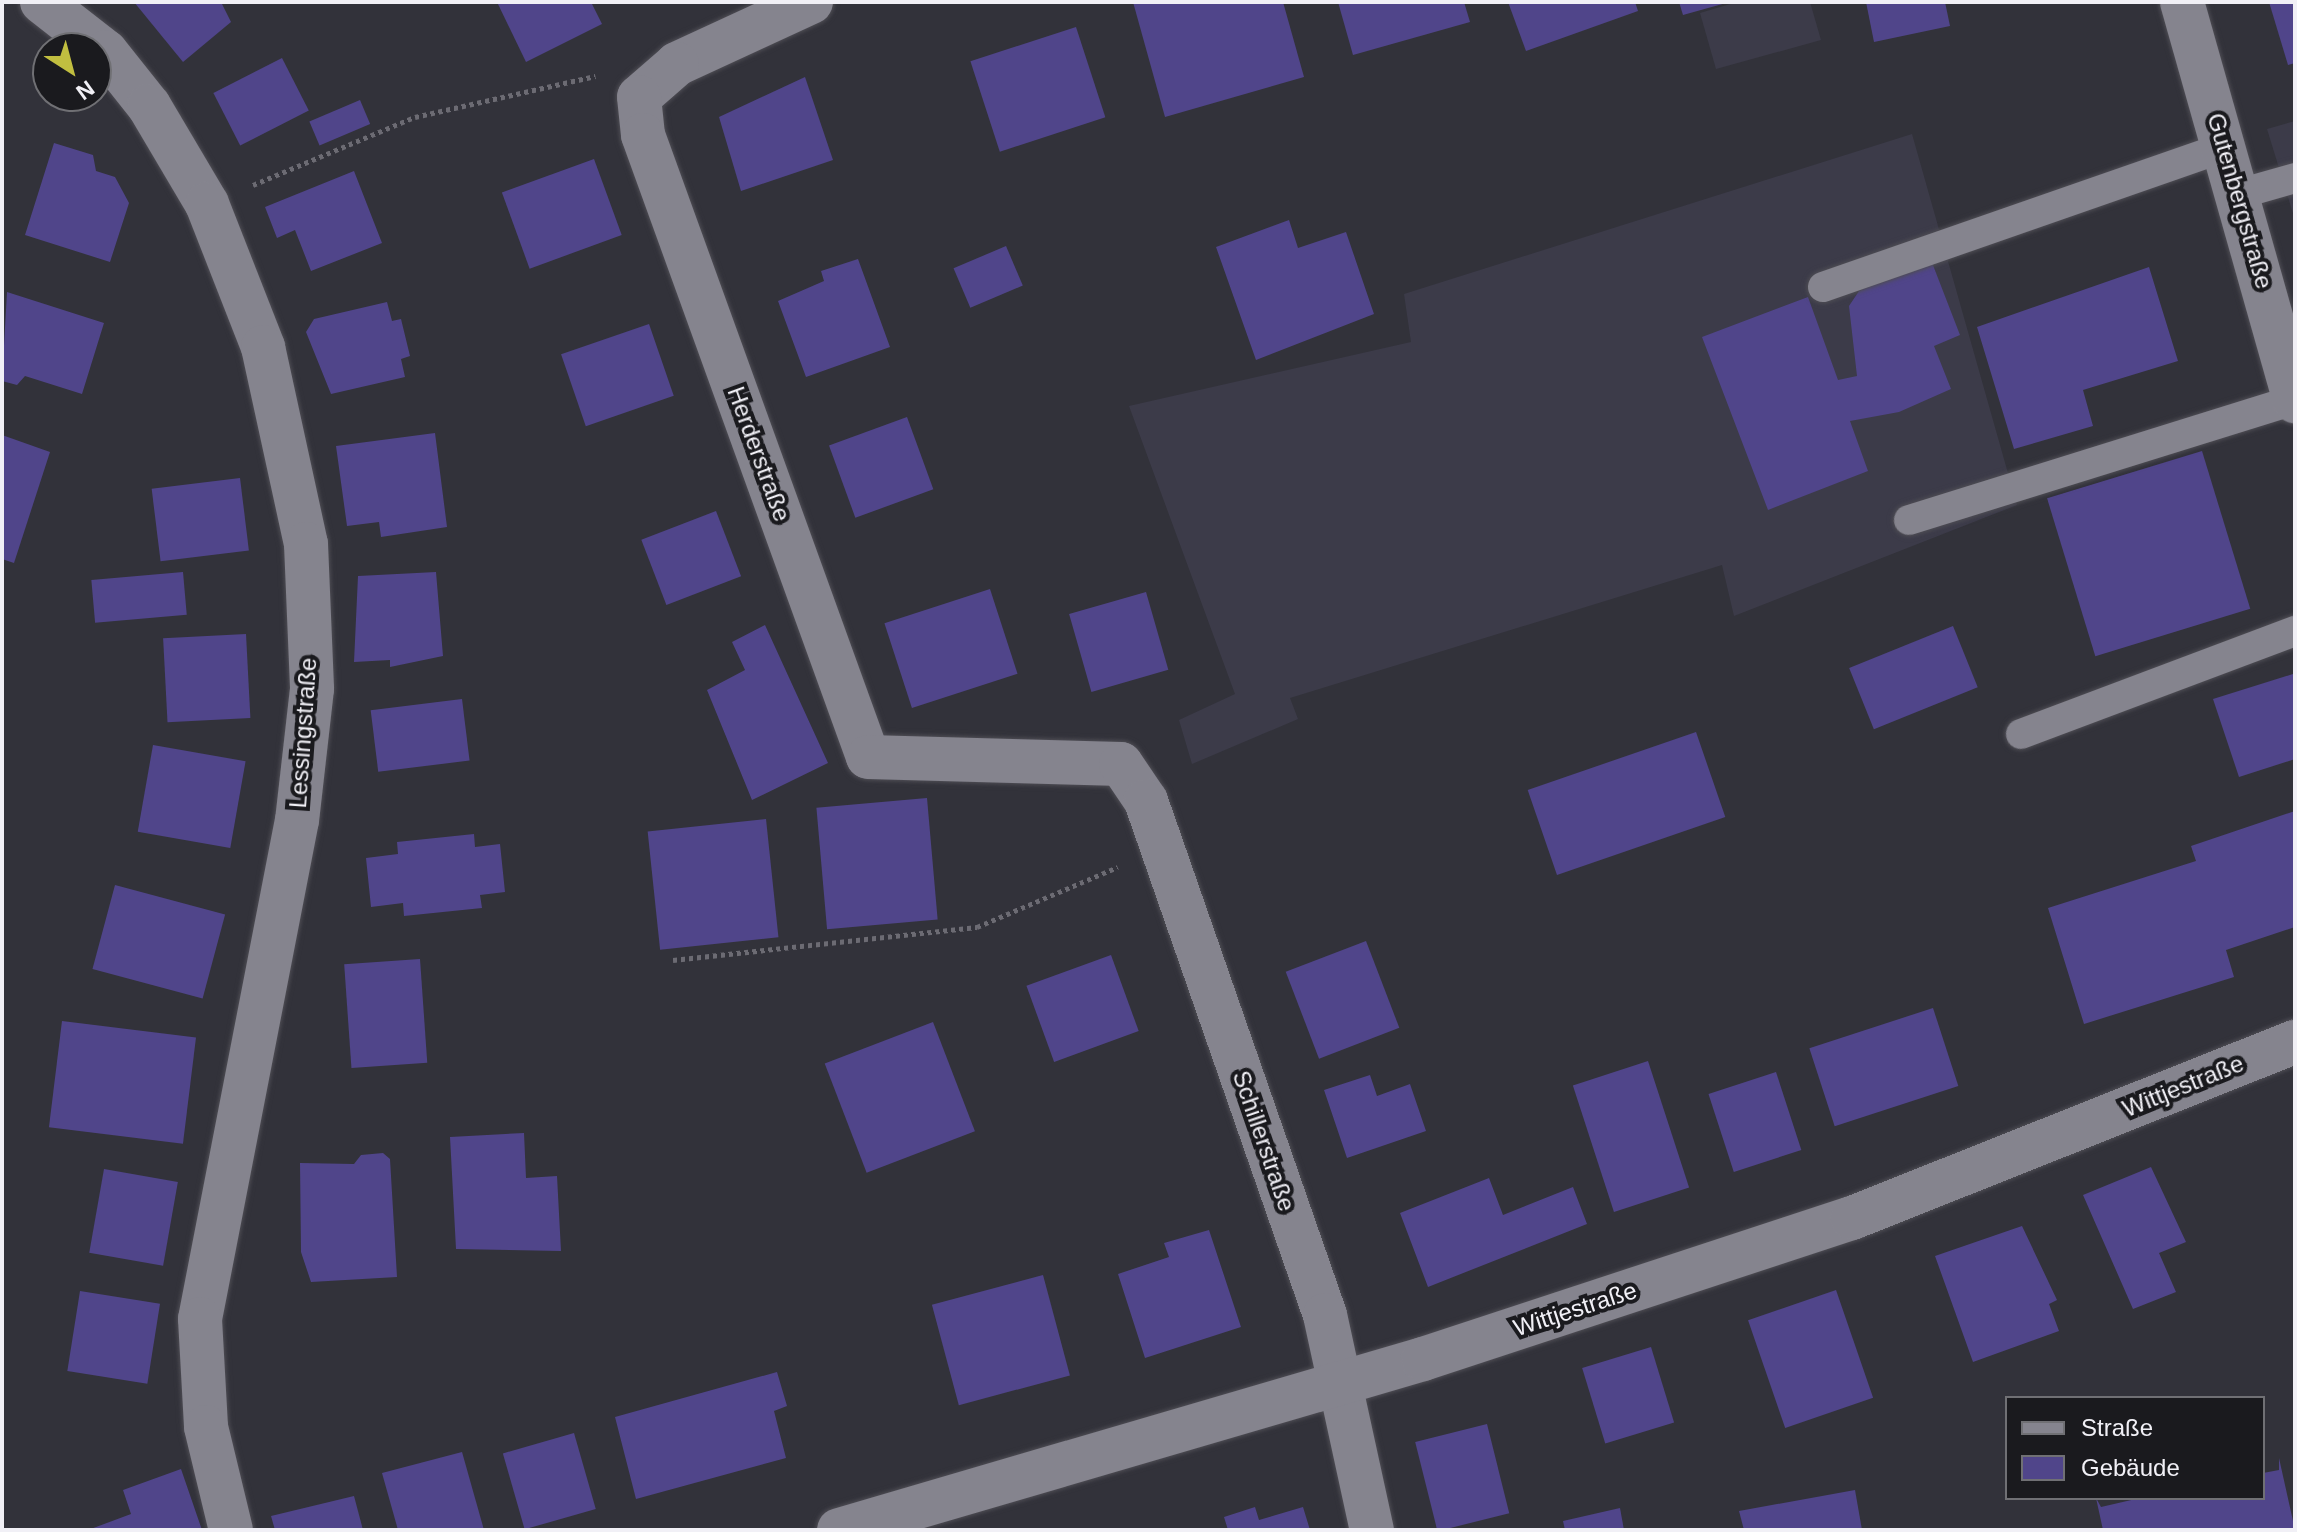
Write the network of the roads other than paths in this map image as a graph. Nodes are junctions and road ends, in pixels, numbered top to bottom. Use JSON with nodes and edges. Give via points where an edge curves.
{"nodes":[{"id":1,"x":42,"y":2,"type":"edge"},
{"id":2,"x":811,"y":2,"type":"edge"},
{"id":3,"x":2182,"y":2,"type":"edge"},
{"id":4,"x":2225,"y":147,"type":"junction"},
{"id":5,"x":2295,"y":178,"type":"edge"},
{"id":6,"x":2239,"y":194,"type":"junction"},
{"id":7,"x":1823,"y":287,"type":"dead end"},
{"id":8,"x":2295,"y":400,"type":"edge"},
{"id":9,"x":1909,"y":520,"type":"dead end"},
{"id":10,"x":2295,"y":631,"type":"edge"},
{"id":11,"x":2021,"y":734,"type":"dead end"},
{"id":12,"x":1121,"y":764,"type":"joint"},
{"id":13,"x":2295,"y":1042,"type":"edge"},
{"id":14,"x":1341,"y":1382,"type":"junction"},
{"id":15,"x":231,"y":1530,"type":"edge"},
{"id":16,"x":839,"y":1530,"type":"edge"},
{"id":17,"x":1372,"y":1530,"type":"edge"}],
"edges":[{"from":1,"to":15,"type":"street","name":"Lessingstraße","via":[[106,52],[149,106],[207,204],[263,347],[306,544],[312,689],[297,820],[200,1319],[206,1427]]},
{"from":2,"to":12,"type":"street","name":"Herderstraße","via":[[677,64],[639,97],[643,135],[868,757]]},
{"from":3,"to":4,"type":"street","name":"Gutenbergstraße"},
{"from":4,"to":6,"type":"street","name":"Gutenbergstraße"},
{"from":4,"to":7,"type":"lane"},
{"from":5,"to":6,"type":"lane"},
{"from":6,"to":8,"type":"street","name":"Gutenbergstraße"},
{"from":8,"to":9,"type":"lane"},
{"from":10,"to":11,"type":"lane"},
{"from":12,"to":14,"type":"street","name":"Schillerstraße","via":[[1162,847],[1325,1315]]},
{"from":13,"to":14,"type":"street","name":"Wittjestraße","via":[[1852,1218]]},
{"from":14,"to":16,"type":"street","name":"Wittjestraße"},
{"from":14,"to":17,"type":"street","name":"Schillerstraße"}]}
